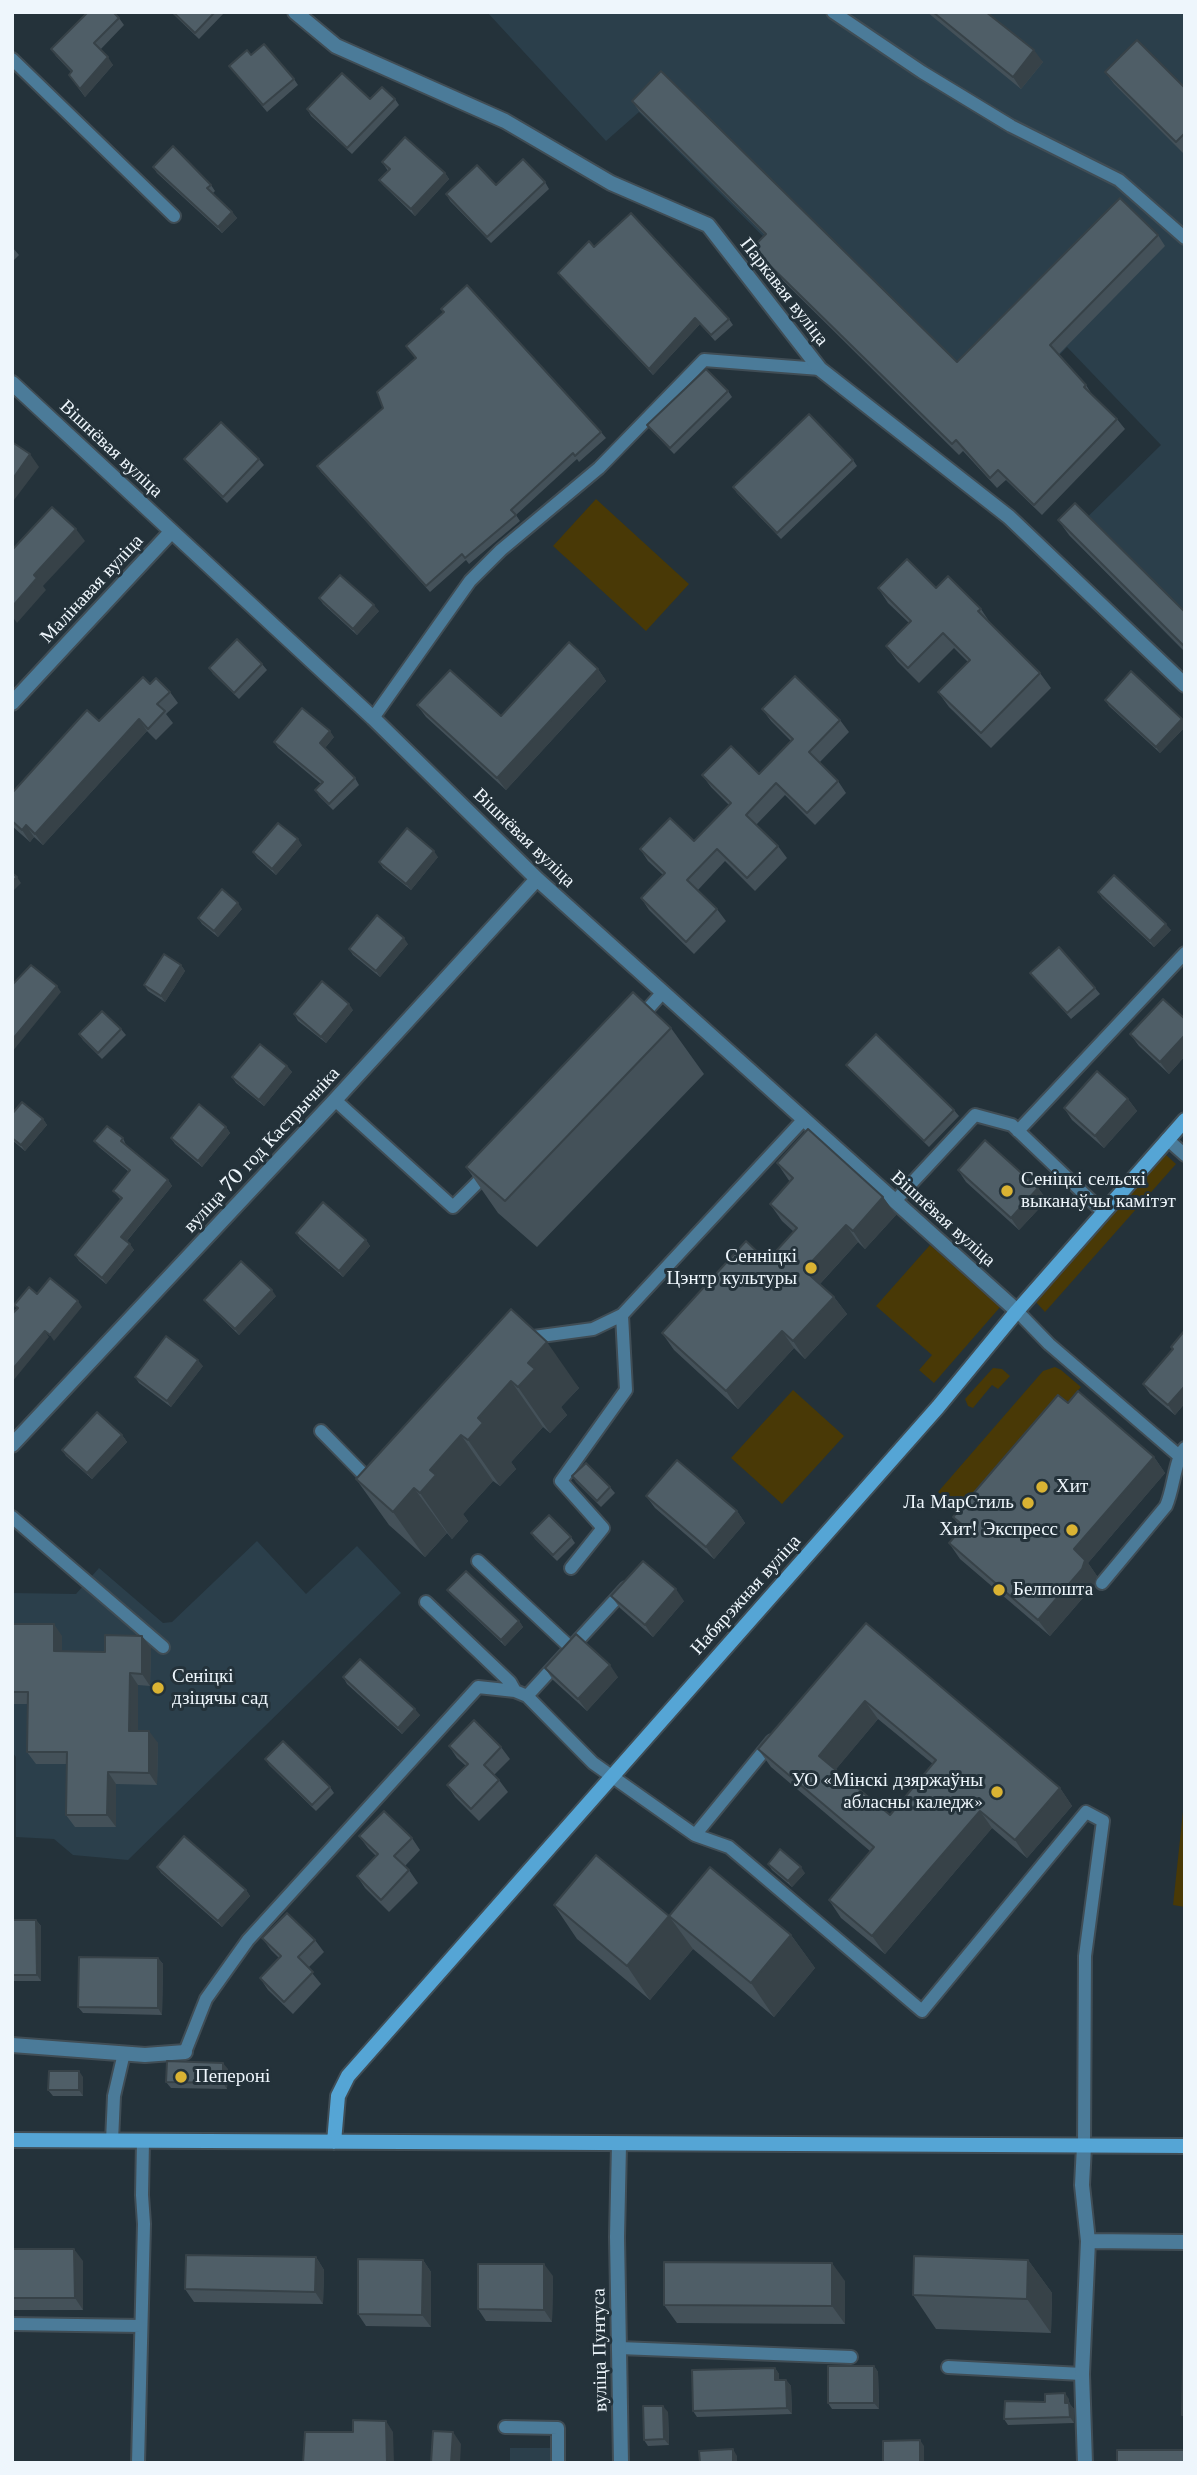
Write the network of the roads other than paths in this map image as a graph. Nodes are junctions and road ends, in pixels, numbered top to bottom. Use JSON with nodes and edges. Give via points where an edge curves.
{"nodes":[{"id":1,"x":295,"y":12,"type":"edge"},
{"id":2,"x":836,"y":13,"type":"edge"},
{"id":3,"x":12,"y":59,"type":"edge"},
{"id":4,"x":174,"y":216,"type":"dead end"},
{"id":5,"x":1185,"y":239,"type":"edge"},
{"id":6,"x":820,"y":369,"type":"junction"},
{"id":7,"x":12,"y":383,"type":"edge"},
{"id":8,"x":171,"y":532,"type":"junction"},
{"id":9,"x":1185,"y":685,"type":"edge"},
{"id":10,"x":12,"y":703,"type":"edge"},
{"id":11,"x":373,"y":718,"type":"junction"},
{"id":12,"x":537,"y":879,"type":"junction"},
{"id":13,"x":1185,"y":953,"type":"edge"},
{"id":14,"x":663,"y":992,"type":"junction"},
{"id":15,"x":635,"y":1023,"type":"edge"},
{"id":16,"x":335,"y":1100,"type":"junction"},
{"id":17,"x":804,"y":1119,"type":"junction"},
{"id":18,"x":1185,"y":1120,"type":"edge"},
{"id":19,"x":1018,"y":1131,"type":"junction"},
{"id":20,"x":1167,"y":1139,"type":"junction"},
{"id":21,"x":1185,"y":1155,"type":"edge"},
{"id":22,"x":492,"y":1168,"type":"edge"},
{"id":23,"x":895,"y":1201,"type":"junction"},
{"id":24,"x":1104,"y":1212,"type":"junction"},
{"id":25,"x":1017,"y":1311,"type":"junction"},
{"id":26,"x":622,"y":1315,"type":"junction"},
{"id":27,"x":514,"y":1348,"type":"edge"},
{"id":28,"x":321,"y":1431,"type":"dead end"},
{"id":29,"x":12,"y":1445,"type":"edge"},
{"id":30,"x":1181,"y":1452,"type":"edge"},
{"id":31,"x":383,"y":1475,"type":"edge"},
{"id":32,"x":12,"y":1517,"type":"edge"},
{"id":33,"x":478,"y":1561,"type":"dead end"},
{"id":34,"x":571,"y":1568,"type":"dead end"},
{"id":35,"x":639,"y":1574,"type":"edge"},
{"id":36,"x":1102,"y":1583,"type":"dead end"},
{"id":37,"x":426,"y":1602,"type":"dead end"},
{"id":38,"x":163,"y":1647,"type":"dead end"},
{"id":39,"x":571,"y":1648,"type":"junction"},
{"id":40,"x":521,"y":1693,"type":"junction"},
{"id":41,"x":780,"y":1731,"type":"edge"},
{"id":42,"x":611,"y":1776,"type":"junction"},
{"id":43,"x":695,"y":1835,"type":"junction"},
{"id":44,"x":12,"y":2045,"type":"edge"},
{"id":45,"x":185,"y":2052,"type":"joint"},
{"id":46,"x":124,"y":2053,"type":"junction"},
{"id":47,"x":12,"y":2140,"type":"edge"},
{"id":48,"x":112,"y":2141,"type":"junction"},
{"id":49,"x":143,"y":2141,"type":"junction"},
{"id":50,"x":334,"y":2142,"type":"junction"},
{"id":51,"x":619,"y":2145,"type":"junction"},
{"id":52,"x":1084,"y":2146,"type":"junction"},
{"id":53,"x":1185,"y":2146,"type":"edge"},
{"id":54,"x":1088,"y":2241,"type":"junction"},
{"id":55,"x":1185,"y":2242,"type":"edge"},
{"id":56,"x":12,"y":2324,"type":"edge"},
{"id":57,"x":141,"y":2326,"type":"junction"},
{"id":58,"x":619,"y":2348,"type":"junction"},
{"id":59,"x":851,"y":2357,"type":"dead end"},
{"id":60,"x":948,"y":2367,"type":"dead end"},
{"id":61,"x":1082,"y":2374,"type":"junction"},
{"id":62,"x":505,"y":2427,"type":"dead end"},
{"id":63,"x":138,"y":2463,"type":"edge"},
{"id":64,"x":558,"y":2463,"type":"edge"},
{"id":65,"x":621,"y":2463,"type":"edge"},
{"id":66,"x":1085,"y":2463,"type":"edge"}],
"edges":[{"from":1,"to":6,"type":"street","name":"Паркавая вуліца","via":[[336,46],[505,121],[611,183],[708,225]]},
{"from":2,"to":5,"type":"lane","via":[[1011,126],[1119,180]]},
{"from":3,"to":4,"type":"lane"},
{"from":6,"to":9,"type":"street","name":"Паркавая вуліца","via":[[1009,517]]},
{"from":6,"to":11,"type":"lane","via":[[704,360],[599,468],[470,581]]},
{"from":7,"to":8,"type":"street","name":"Вішнёвая вуліца"},
{"from":8,"to":10,"type":"street","name":"Малінавая вуліца"},
{"from":8,"to":11,"type":"street","name":"Вішнёвая вуліца"},
{"from":11,"to":12,"type":"street","name":"Вішнёвая вуліца"},
{"from":12,"to":14,"type":"street","name":"Вішнёвая вуліца"},
{"from":12,"to":16,"type":"street","name":"вуліца 70 год Кастрычніка"},
{"from":13,"to":19,"type":"lane"},
{"from":14,"to":15,"type":"lane"},
{"from":14,"to":17,"type":"street","name":"Вішнёвая вуліца"},
{"from":16,"to":22,"type":"lane","via":[[453,1207]]},
{"from":16,"to":29,"type":"street","name":"вуліца 70 год Кастрычніка"},
{"from":17,"to":23,"type":"street","name":"Вішнёвая вуліца"},
{"from":17,"to":26,"type":"lane"},
{"from":18,"to":20,"type":"street","name":"Набярэжная вуліца"},
{"from":19,"to":23,"type":"lane","via":[[1012,1125],[975,1115]]},
{"from":19,"to":24,"type":"lane"},
{"from":20,"to":21,"type":"lane"},
{"from":20,"to":24,"type":"street","name":"Набярэжная вуліца"},
{"from":23,"to":25,"type":"street","name":"Вішнёвая вуліца"},
{"from":24,"to":25,"type":"street","name":"Набярэжная вуліца"},
{"from":25,"to":30,"type":"lane","via":[[1049,1344]]},
{"from":25,"to":42,"type":"street","name":"Набярэжная вуліца","via":[[938,1407]]},
{"from":26,"to":27,"type":"lane","via":[[593,1329],[524,1339]]},
{"from":26,"to":34,"type":"lane","via":[[625,1390],[561,1480],[603,1528]]},
{"from":28,"to":31,"type":"lane","via":[[373,1484]]},
{"from":30,"to":36,"type":"lane","via":[[1166,1506]]},
{"from":32,"to":38,"type":"lane"},
{"from":33,"to":39,"type":"lane"},
{"from":35,"to":39,"type":"lane"},
{"from":37,"to":40,"type":"lane"},
{"from":39,"to":40,"type":"lane"},
{"from":40,"to":42,"type":"lane"},
{"from":40,"to":45,"type":"lane","via":[[478,1687],[248,1940],[206,1999]]},
{"from":41,"to":43,"type":"lane"},
{"from":42,"to":43,"type":"lane"},
{"from":42,"to":50,"type":"street","name":"Набярэжная вуліца","via":[[348,2076],[338,2096]]},
{"from":43,"to":52,"type":"lane","via":[[729,1847],[922,2011],[1086,1812],[1103,1821],[1085,1956]]},
{"from":44,"to":46,"type":"street"},
{"from":45,"to":46,"type":"street"},
{"from":46,"to":48,"type":"lane","via":[[114,2096]]},
{"from":47,"to":48,"type":"street"},
{"from":48,"to":49,"type":"street"},
{"from":49,"to":50,"type":"street"},
{"from":49,"to":57,"type":"lane"},
{"from":50,"to":51,"type":"street"},
{"from":51,"to":52,"type":"street"},
{"from":51,"to":58,"type":"street","name":"вуліца Пунтуса"},
{"from":52,"to":53,"type":"street"},
{"from":52,"to":54,"type":"street"},
{"from":54,"to":55,"type":"street"},
{"from":54,"to":61,"type":"street"},
{"from":56,"to":57,"type":"lane"},
{"from":57,"to":63,"type":"lane"},
{"from":58,"to":59,"type":"lane"},
{"from":58,"to":65,"type":"street","name":"вуліца Пунтуса"},
{"from":60,"to":61,"type":"lane"},
{"from":61,"to":66,"type":"street"},
{"from":62,"to":64,"type":"lane","via":[[558,2428]]}]}
